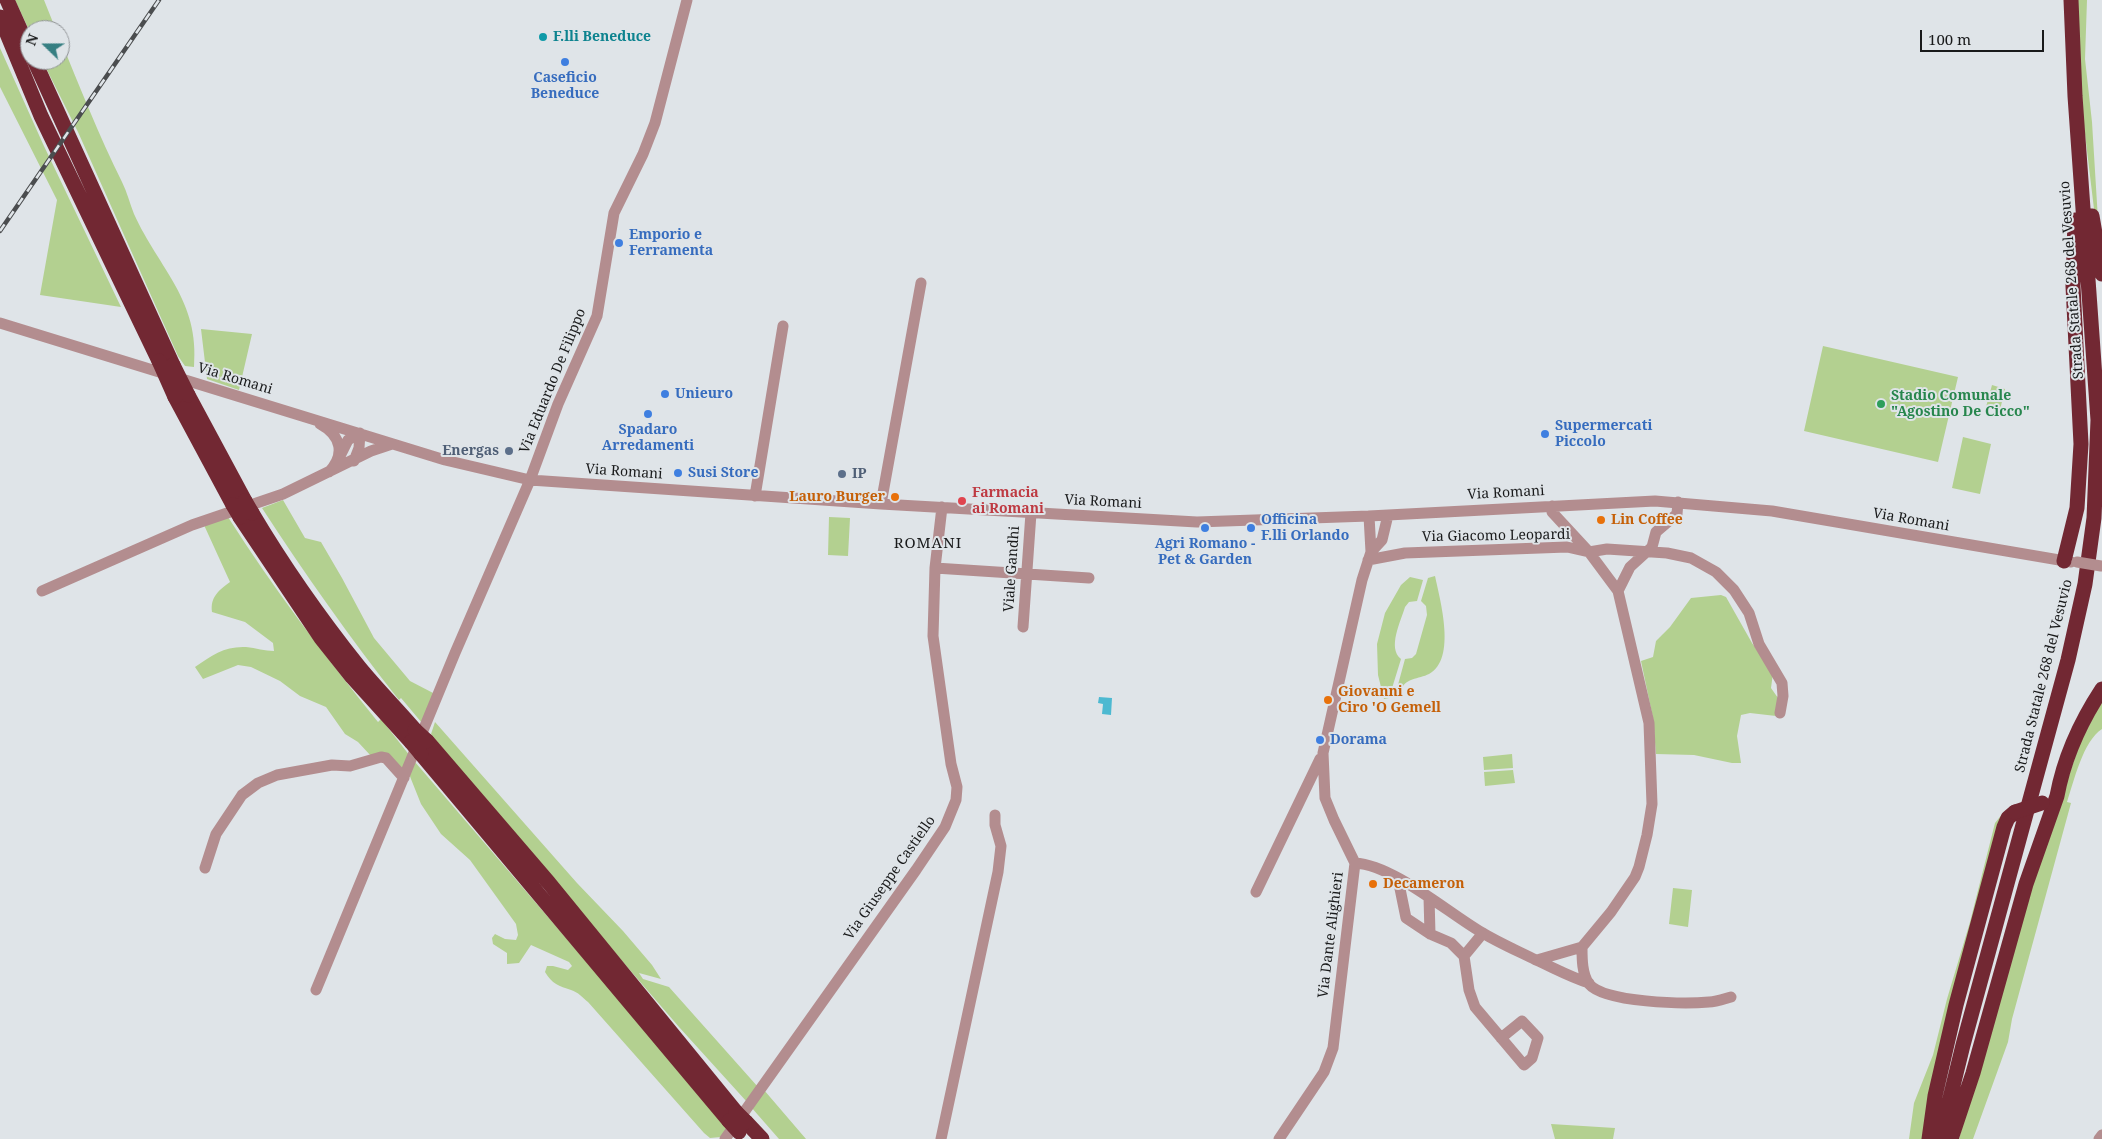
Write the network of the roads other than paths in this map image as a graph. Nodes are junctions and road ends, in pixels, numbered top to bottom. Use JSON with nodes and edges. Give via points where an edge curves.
{"nodes":[{"id":1,"x":7,"y":0,"type":"edge"},
{"id":2,"x":687,"y":0,"type":"edge"},
{"id":3,"x":2071,"y":0,"type":"edge"},
{"id":4,"x":0,"y":17,"type":"edge"},
{"id":5,"x":20,"y":28,"type":"edge"},
{"id":6,"x":38,"y":70,"type":"edge"},
{"id":7,"x":2079,"y":152,"type":"junction"},
{"id":8,"x":2102,"y":274,"type":"edge"},
{"id":9,"x":921,"y":283,"type":"dead end"},
{"id":10,"x":140,"y":308,"type":"junction"},
{"id":11,"x":0,"y":323,"type":"edge"},
{"id":12,"x":783,"y":326,"type":"dead end"},
{"id":13,"x":312,"y":419,"type":"junction"},
{"id":14,"x":360,"y":433,"type":"junction"},
{"id":15,"x":393,"y":444,"type":"junction"},
{"id":16,"x":339,"y":457,"type":"junction"},
{"id":17,"x":354,"y":461,"type":"junction"},
{"id":18,"x":326,"y":475,"type":"junction"},
{"id":19,"x":530,"y":480,"type":"junction"},
{"id":20,"x":755,"y":496,"type":"junction"},
{"id":21,"x":1678,"y":502,"type":"junction"},
{"id":22,"x":881,"y":504,"type":"junction"},
{"id":23,"x":1552,"y":506,"type":"junction"},
{"id":24,"x":942,"y":507,"type":"junction"},
{"id":25,"x":1031,"y":513,"type":"junction"},
{"id":26,"x":1388,"y":515,"type":"junction"},
{"id":27,"x":1369,"y":516,"type":"junction"},
{"id":28,"x":1382,"y":540,"type":"junction"},
{"id":29,"x":1588,"y":552,"type":"junction"},
{"id":30,"x":1646,"y":552,"type":"junction"},
{"id":31,"x":1405,"y":553,"type":"junction"},
{"id":32,"x":1370,"y":556,"type":"junction"},
{"id":33,"x":2070,"y":561,"type":"junction"},
{"id":34,"x":2102,"y":566,"type":"edge"},
{"id":35,"x":935,"y":568,"type":"junction"},
{"id":36,"x":1026,"y":573,"type":"junction"},
{"id":37,"x":1088,"y":578,"type":"dead end"},
{"id":38,"x":42,"y":591,"type":"dead end"},
{"id":39,"x":1618,"y":591,"type":"junction"},
{"id":40,"x":1024,"y":627,"type":"dead end"},
{"id":41,"x":2102,"y":689,"type":"edge"},
{"id":42,"x":1780,"y":713,"type":"dead end"},
{"id":43,"x":1323,"y":753,"type":"junction"},
{"id":44,"x":404,"y":778,"type":"junction"},
{"id":45,"x":2060,"y":781,"type":"junction"},
{"id":46,"x":995,"y":815,"type":"dead end"},
{"id":47,"x":1355,"y":863,"type":"junction"},
{"id":48,"x":205,"y":868,"type":"dead end"},
{"id":49,"x":1398,"y":879,"type":"junction"},
{"id":50,"x":1256,"y":892,"type":"dead end"},
{"id":51,"x":1429,"y":897,"type":"junction"},
{"id":52,"x":1483,"y":933,"type":"junction"},
{"id":53,"x":1430,"y":934,"type":"junction"},
{"id":54,"x":1582,"y":947,"type":"junction"},
{"id":55,"x":1464,"y":956,"type":"junction"},
{"id":56,"x":1537,"y":960,"type":"junction"},
{"id":57,"x":1589,"y":983,"type":"junction"},
{"id":58,"x":316,"y":990,"type":"dead end"},
{"id":59,"x":1731,"y":997,"type":"dead end"},
{"id":60,"x":1502,"y":1038,"type":"dead end"},
{"id":61,"x":739,"y":1125,"type":"edge"},
{"id":62,"x":2102,"y":1135,"type":"edge"},
{"id":63,"x":725,"y":1139,"type":"edge"},
{"id":64,"x":762,"y":1139,"type":"edge"},
{"id":65,"x":941,"y":1139,"type":"edge"},
{"id":66,"x":1279,"y":1139,"type":"edge"},
{"id":67,"x":1929,"y":1139,"type":"edge"},
{"id":68,"x":1940,"y":1139,"type":"edge"},
{"id":69,"x":1951,"y":1139,"type":"edge"},
{"id":70,"x":2099,"y":1139,"type":"edge"}],
"edges":[{"from":1,"to":5,"type":"highway"},
{"from":2,"to":19,"type":"street","name":"Via Eduardo De Filippo","via":[[655,123],[612,224],[597,316],[558,404]]},
{"from":3,"to":7,"type":"highway","name":"Strada Statale 268 del Vesuvio"},
{"from":4,"to":10,"type":"highway","via":[[41,116]]},
{"from":6,"to":10,"type":"highway"},
{"from":7,"to":8,"type":"highway"},
{"from":7,"to":33,"type":"highway","via":[[2074,194],[2073,279],[2081,450],[2078,508]]},
{"from":7,"to":68,"type":"highway","name":"Strada Statale 268 del Vesuvio","via":[[2098,420],[2089,556],[2068,660]]},
{"from":9,"to":22,"type":"street"},
{"from":10,"to":61,"type":"highway","bridge":true,"via":[[182,396],[243,509],[322,638],[352,677],[418,742]]},
{"from":11,"to":13,"type":"street","name":"Via Romani"},
{"from":12,"to":20,"type":"street"},
{"from":13,"to":14,"type":"street","name":"Via Romani"},
{"from":13,"to":16,"type":"street","via":[[335,438]]},
{"from":14,"to":15,"type":"street","name":"Via Romani"},
{"from":14,"to":16,"type":"street","via":[[348,440]]},
{"from":14,"to":17,"type":"street"},
{"from":15,"to":17,"type":"street"},
{"from":15,"to":19,"type":"street","name":"Via Romani","via":[[481,470]]},
{"from":16,"to":18,"type":"street"},
{"from":17,"to":18,"type":"street"},
{"from":18,"to":38,"type":"street","via":[[269,500],[192,525]]},
{"from":19,"to":20,"type":"street","name":"Via Romani"},
{"from":19,"to":44,"type":"street","name":"Via Eduardo De Filippo"},
{"from":20,"to":22,"type":"street","name":"Via Romani"},
{"from":21,"to":23,"type":"street","name":"Via Romani"},
{"from":21,"to":30,"type":"street","via":[[1677,514],[1656,532],[1652,546]]},
{"from":21,"to":33,"type":"street","name":"Via Romani","via":[[1772,511]]},
{"from":22,"to":24,"type":"street","name":"Via Romani"},
{"from":23,"to":26,"type":"street","name":"Via Romani"},
{"from":23,"to":29,"type":"street","via":[[1552,512]]},
{"from":24,"to":25,"type":"street","name":"Via Romani"},
{"from":24,"to":35,"type":"street","name":"Via Giuseppe Castiello"},
{"from":25,"to":27,"type":"street","name":"Via Romani","via":[[1197,522]]},
{"from":25,"to":36,"type":"street","name":"Viale Gandhi"},
{"from":26,"to":27,"type":"street","name":"Via Romani"},
{"from":26,"to":28,"type":"street","name":"Via Dante Alighieri"},
{"from":27,"to":32,"type":"street","name":"Via Dante Alighieri"},
{"from":28,"to":31,"type":"street","name":"Via Giacomo Leopardi"},
{"from":28,"to":32,"type":"street","name":"Via Dante Alighieri"},
{"from":29,"to":30,"type":"street","name":"Via Giacomo Leopardi","via":[[1607,549]]},
{"from":29,"to":31,"type":"street","name":"Via Giacomo Leopardi","via":[[1567,548]]},
{"from":29,"to":39,"type":"street"},
{"from":30,"to":39,"type":"street","via":[[1626,573]]},
{"from":30,"to":42,"type":"street","name":"Via Giacomo Leopardi","via":[[1668,552],[1691,558],[1716,572],[1734,590],[1749,613],[1759,644],[1782,683]]},
{"from":31,"to":32,"type":"street","name":"Via Giacomo Leopardi"},
{"from":32,"to":43,"type":"street","name":"Via Dante Alighieri","via":[[1355,606]]},
{"from":33,"to":34,"type":"street","name":"Via Romani","bridge":true},
{"from":35,"to":36,"type":"street"},
{"from":35,"to":63,"type":"street","name":"Via Giuseppe Castiello","via":[[933,636],[950,764],[957,787],[956,800],[945,827],[916,870]]},
{"from":36,"to":37,"type":"street"},
{"from":36,"to":40,"type":"street","name":"Viale Gandhi"},
{"from":39,"to":54,"type":"street","via":[[1649,723],[1652,804],[1635,877]]},
{"from":41,"to":45,"type":"highway","via":[[2078,732]]},
{"from":43,"to":47,"type":"street","name":"Via Dante Alighieri","via":[[1325,798]]},
{"from":43,"to":50,"type":"street"},
{"from":44,"to":48,"type":"street","via":[[386,758],[381,757],[350,766],[332,765],[277,775],[258,783],[242,795],[216,834]]},
{"from":44,"to":58,"type":"street","name":"Via Eduardo De Filippo"},
{"from":45,"to":67,"type":"highway","bridge":true,"via":[[2042,803],[2015,812],[2004,827],[1958,996],[1935,1096]]},
{"from":45,"to":69,"type":"highway","via":[[2026,884]]},
{"from":46,"to":65,"type":"street","via":[[1002,846],[998,872]]},
{"from":47,"to":49,"type":"street","via":[[1376,866]]},
{"from":47,"to":66,"type":"street","name":"Via Dante Alighieri","via":[[1333,1048],[1324,1072]]},
{"from":49,"to":51,"type":"street"},
{"from":49,"to":53,"type":"street","via":[[1406,918]]},
{"from":51,"to":52,"type":"street"},
{"from":51,"to":53,"type":"street"},
{"from":52,"to":55,"type":"street"},
{"from":52,"to":56,"type":"street"},
{"from":53,"to":55,"type":"street","via":[[1451,943]]},
{"from":54,"to":56,"type":"street"},
{"from":54,"to":57,"type":"street","via":[[1582,962]]},
{"from":55,"to":60,"type":"street","via":[[1475,1007]]},
{"from":56,"to":57,"type":"street"},
{"from":57,"to":59,"type":"street","via":[[1602,993],[1627,998],[1710,1002]]},
{"from":61,"to":64,"type":"highway"},
{"from":62,"to":70,"type":"street"}]}
